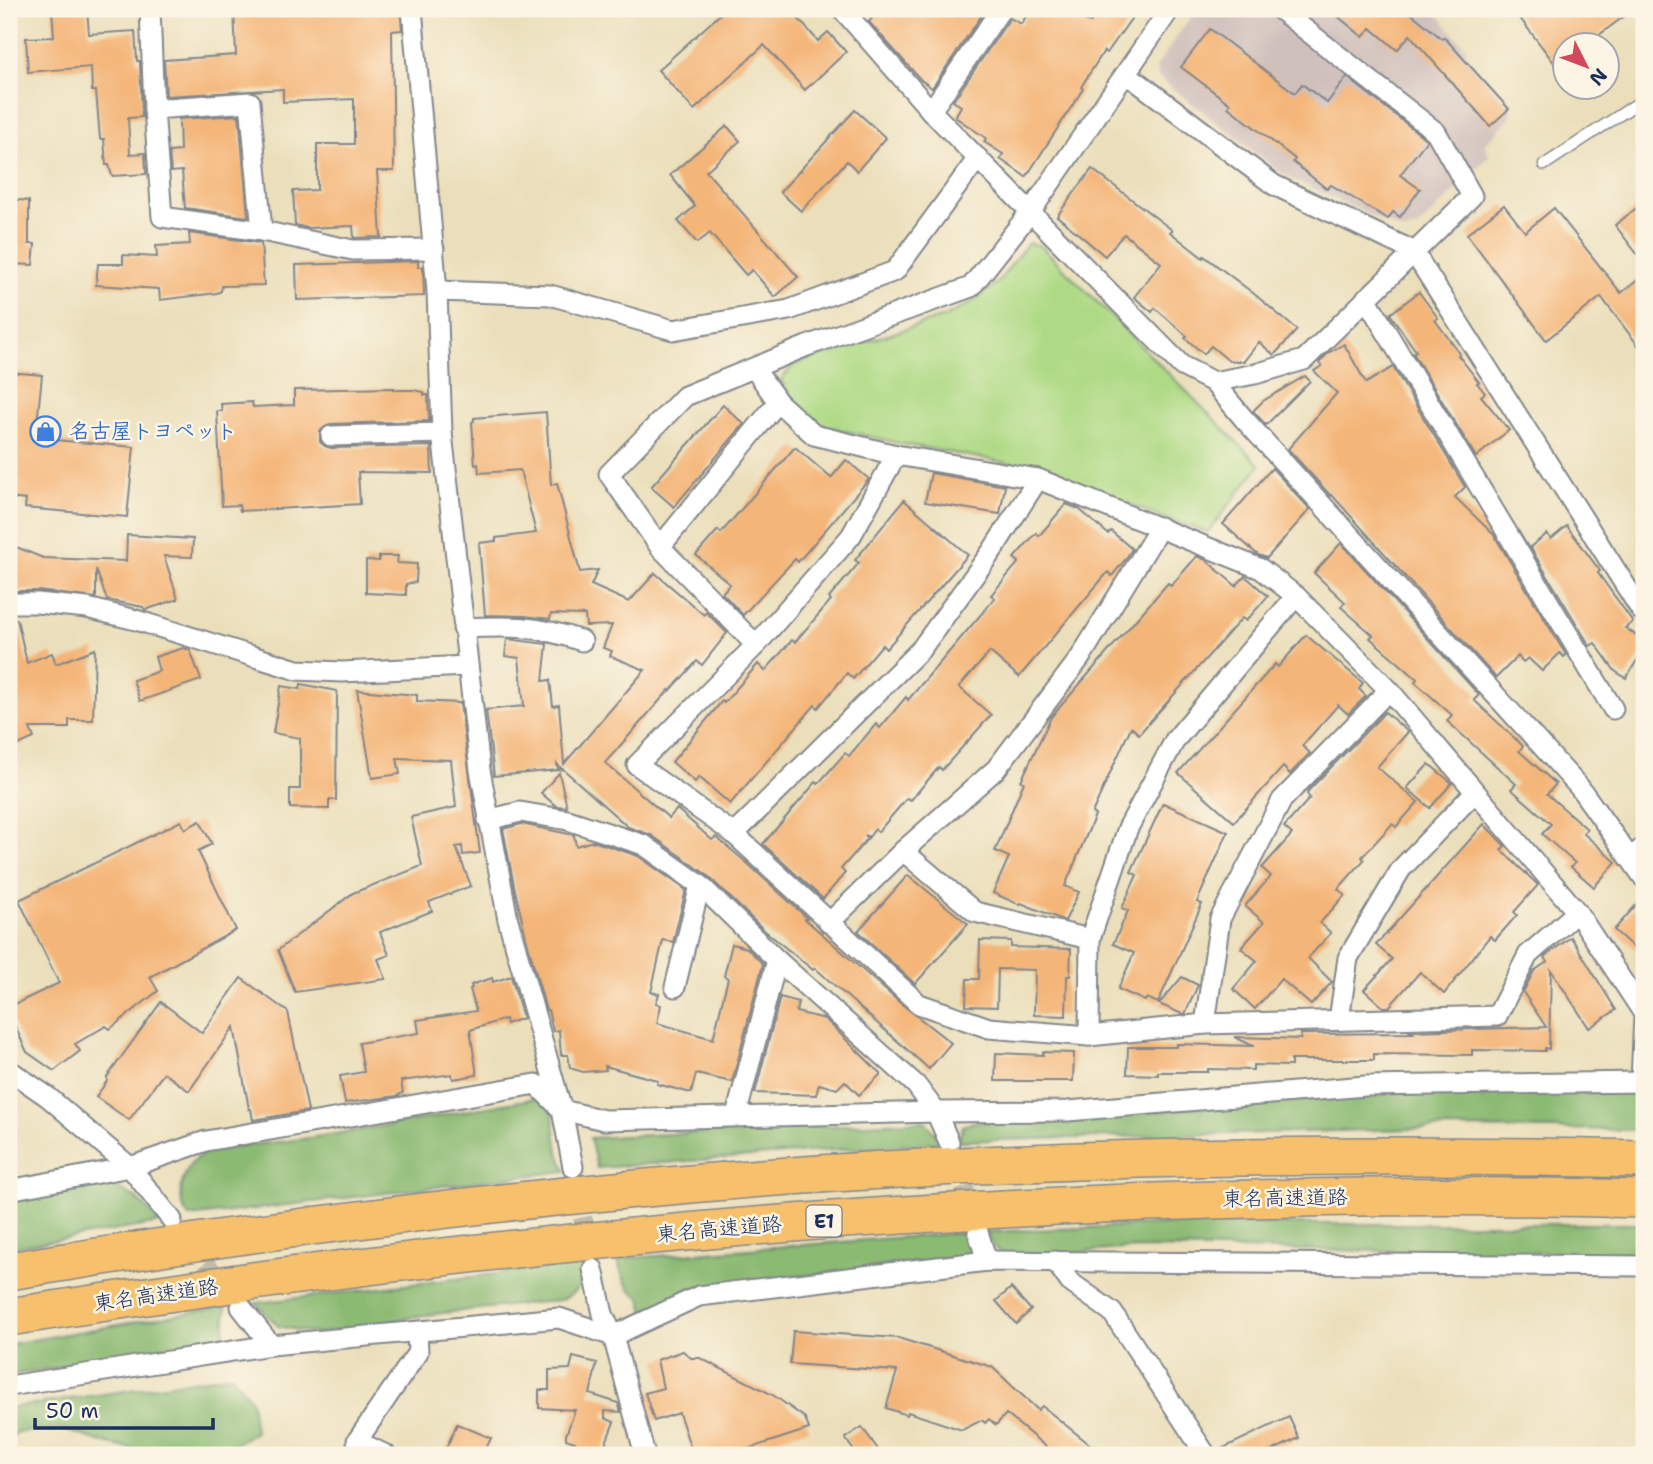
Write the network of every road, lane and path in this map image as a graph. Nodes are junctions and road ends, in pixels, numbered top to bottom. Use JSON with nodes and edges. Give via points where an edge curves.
{"nodes":[{"id":1,"x":150,"y":9,"type":"edge"},
{"id":2,"x":412,"y":9,"type":"edge"},
{"id":3,"x":842,"y":9,"type":"edge"},
{"id":4,"x":1001,"y":9,"type":"edge"},
{"id":5,"x":1170,"y":9,"type":"edge"},
{"id":6,"x":1279,"y":9,"type":"edge"},
{"id":7,"x":1127,"y":74,"type":"junction"},
{"id":8,"x":1644,"y":99,"type":"edge"},
{"id":9,"x":154,"y":109,"type":"junction"},
{"id":10,"x":931,"y":111,"type":"junction"},
{"id":11,"x":978,"y":158,"type":"junction"},
{"id":12,"x":1544,"y":165,"type":"dead end"},
{"id":13,"x":1031,"y":211,"type":"junction"},
{"id":14,"x":262,"y":231,"type":"junction"},
{"id":15,"x":434,"y":249,"type":"junction"},
{"id":16,"x":1413,"y":251,"type":"junction"},
{"id":17,"x":437,"y":291,"type":"junction"},
{"id":18,"x":1366,"y":298,"type":"junction"},
{"id":19,"x":754,"y":368,"type":"junction"},
{"id":20,"x":1213,"y":382,"type":"junction"},
{"id":21,"x":778,"y":402,"type":"junction"},
{"id":22,"x":442,"y":433,"type":"junction"},
{"id":23,"x":331,"y":436,"type":"dead end"},
{"id":24,"x":896,"y":455,"type":"junction"},
{"id":25,"x":1038,"y":479,"type":"junction"},
{"id":26,"x":1160,"y":527,"type":"junction"},
{"id":27,"x":660,"y":548,"type":"junction"},
{"id":28,"x":1296,"y":596,"type":"junction"},
{"id":29,"x":9,"y":603,"type":"edge"},
{"id":30,"x":1644,"y":611,"type":"edge"},
{"id":31,"x":463,"y":628,"type":"junction"},
{"id":32,"x":582,"y":641,"type":"dead end"},
{"id":33,"x":756,"y":645,"type":"junction"},
{"id":34,"x":467,"y":666,"type":"junction"},
{"id":35,"x":1390,"y":691,"type":"junction"},
{"id":36,"x":1613,"y":709,"type":"dead end"},
{"id":37,"x":1475,"y":792,"type":"junction"},
{"id":38,"x":488,"y":820,"type":"junction"},
{"id":39,"x":734,"y":834,"type":"junction"},
{"id":40,"x":903,"y":850,"type":"junction"},
{"id":41,"x":1637,"y":853,"type":"edge"},
{"id":42,"x":1644,"y":878,"type":"edge"},
{"id":43,"x":700,"y":885,"type":"junction"},
{"id":44,"x":1577,"y":912,"type":"junction"},
{"id":45,"x":830,"y":923,"type":"junction"},
{"id":46,"x":1090,"y":939,"type":"junction"},
{"id":47,"x":777,"y":960,"type":"junction"},
{"id":48,"x":675,"y":987,"type":"dead end"},
{"id":49,"x":1644,"y":1015,"type":"edge"},
{"id":50,"x":1339,"y":1020,"type":"junction"},
{"id":51,"x":1205,"y":1024,"type":"junction"},
{"id":52,"x":1089,"y":1036,"type":"junction"},
{"id":53,"x":9,"y":1070,"type":"edge"},
{"id":54,"x":1642,"y":1082,"type":"edge"},
{"id":55,"x":562,"y":1110,"type":"junction"},
{"id":56,"x":936,"y":1112,"type":"junction"},
{"id":57,"x":736,"y":1116,"type":"junction"},
{"id":58,"x":949,"y":1142,"type":"tunnel mouth"},
{"id":59,"x":1644,"y":1159,"type":"edge"},
{"id":60,"x":130,"y":1167,"type":"junction"},
{"id":61,"x":573,"y":1167,"type":"tunnel mouth"},
{"id":62,"x":9,"y":1190,"type":"edge"},
{"id":63,"x":1644,"y":1199,"type":"edge"},
{"id":64,"x":172,"y":1220,"type":"dead end"},
{"id":65,"x":978,"y":1232,"type":"tunnel mouth"},
{"id":66,"x":987,"y":1261,"type":"junction"},
{"id":67,"x":1055,"y":1261,"type":"junction"},
{"id":68,"x":1644,"y":1266,"type":"edge"},
{"id":69,"x":593,"y":1269,"type":"tunnel mouth"},
{"id":70,"x":9,"y":1271,"type":"edge"},
{"id":71,"x":241,"y":1307,"type":"dead end"},
{"id":72,"x":9,"y":1317,"type":"edge"},
{"id":73,"x":417,"y":1332,"type":"junction"},
{"id":74,"x":613,"y":1336,"type":"junction"},
{"id":75,"x":271,"y":1345,"type":"junction"},
{"id":76,"x":9,"y":1387,"type":"edge"},
{"id":77,"x":386,"y":1455,"type":"edge"},
{"id":78,"x":645,"y":1455,"type":"edge"},
{"id":79,"x":1206,"y":1455,"type":"edge"}],
"edges":[{"from":1,"to":9,"type":"street"},
{"from":2,"to":15,"type":"street"},
{"from":3,"to":10,"type":"street"},
{"from":4,"to":10,"type":"street"},
{"from":5,"to":7,"type":"street"},
{"from":6,"to":16,"type":"street","via":[[1436,132],[1472,196]]},
{"from":7,"to":13,"type":"street"},
{"from":7,"to":16,"type":"street","via":[[1274,186]]},
{"from":8,"to":12,"type":"lane"},
{"from":9,"to":14,"type":"street","via":[[162,218]]},
{"from":9,"to":14,"type":"street","via":[[250,102]]},
{"from":10,"to":11,"type":"street"},
{"from":11,"to":13,"type":"street"},
{"from":11,"to":17,"type":"street","via":[[895,271],[789,310],[673,330],[550,295]]},
{"from":13,"to":19,"type":"street","via":[[971,287]]},
{"from":13,"to":20,"type":"street","via":[[1182,366]]},
{"from":14,"to":15,"type":"street","via":[[353,250]]},
{"from":15,"to":17,"type":"street"},
{"from":16,"to":18,"type":"street"},
{"from":16,"to":30,"type":"street"},
{"from":17,"to":22,"type":"street"},
{"from":18,"to":20,"type":"street","via":[[1304,360]]},
{"from":18,"to":36,"type":"street"},
{"from":19,"to":21,"type":"street"},
{"from":19,"to":27,"type":"street","via":[[685,396],[609,474]]},
{"from":20,"to":41,"type":"street"},
{"from":21,"to":24,"type":"street","via":[[814,435]]},
{"from":21,"to":27,"type":"street"},
{"from":22,"to":23,"type":"street"},
{"from":22,"to":31,"type":"street"},
{"from":24,"to":25,"type":"street"},
{"from":24,"to":33,"type":"street","via":[[851,536]]},
{"from":25,"to":26,"type":"street"},
{"from":25,"to":39,"type":"street","via":[[921,649]]},
{"from":26,"to":28,"type":"street","via":[[1261,569]]},
{"from":26,"to":40,"type":"street","via":[[1080,658],[996,769]]},
{"from":27,"to":33,"type":"street"},
{"from":28,"to":35,"type":"street"},
{"from":28,"to":46,"type":"street","via":[[1175,740],[1128,828]]},
{"from":29,"to":34,"type":"street","via":[[99,611],[297,670],[342,673]]},
{"from":31,"to":32,"type":"street","via":[[523,626]]},
{"from":31,"to":34,"type":"street"},
{"from":33,"to":39,"type":"street","via":[[637,765]]},
{"from":34,"to":38,"type":"street"},
{"from":35,"to":37,"type":"street"},
{"from":35,"to":51,"type":"street","via":[[1282,800],[1220,919]]},
{"from":37,"to":44,"type":"street"},
{"from":37,"to":50,"type":"street","via":[[1401,869],[1348,958]]},
{"from":38,"to":43,"type":"street","via":[[520,812],[568,820],[643,845]]},
{"from":38,"to":55,"type":"street","via":[[508,920]]},
{"from":39,"to":45,"type":"street"},
{"from":40,"to":45,"type":"street"},
{"from":40,"to":46,"type":"street","via":[[975,912]]},
{"from":41,"to":42,"type":"street"},
{"from":43,"to":47,"type":"street"},
{"from":43,"to":48,"type":"street"},
{"from":44,"to":49,"type":"street"},
{"from":44,"to":50,"type":"street","via":[[1528,955],[1497,1016]]},
{"from":45,"to":52,"type":"street","via":[[919,1004],[989,1028]]},
{"from":46,"to":52,"type":"street"},
{"from":47,"to":56,"type":"street","via":[[916,1085]]},
{"from":47,"to":57,"type":"street"},
{"from":49,"to":54,"type":"street"},
{"from":50,"to":51,"type":"street"},
{"from":51,"to":52,"type":"street"},
{"from":53,"to":60,"type":"street"},
{"from":54,"to":56,"type":"street","via":[[1365,1086],[1068,1111]]},
{"from":55,"to":57,"type":"street","via":[[604,1120]]},
{"from":55,"to":60,"type":"street","via":[[536,1084],[206,1141]]},
{"from":55,"to":61,"type":"street"},
{"from":56,"to":57,"type":"street"},
{"from":56,"to":58,"type":"street"},
{"from":59,"to":70,"type":"highway","name":"東名高速道路","number":"E1","via":[[1165,1158],[761,1178],[362,1220]]},
{"from":60,"to":62,"type":"street"},
{"from":60,"to":64,"type":"street"},
{"from":63,"to":72,"type":"highway","name":"東名高速道路","number":"E1","via":[[1169,1200],[908,1214],[573,1242],[377,1264]]},
{"from":65,"to":66,"type":"street"},
{"from":66,"to":67,"type":"street"},
{"from":66,"to":74,"type":"street","via":[[699,1296]]},
{"from":67,"to":68,"type":"street"},
{"from":67,"to":79,"type":"street","via":[[1070,1282],[1112,1312]]},
{"from":69,"to":74,"type":"street"},
{"from":71,"to":75,"type":"street"},
{"from":73,"to":74,"type":"street","via":[[559,1318]]},
{"from":73,"to":75,"type":"street"},
{"from":73,"to":77,"type":"street","via":[[418,1352],[357,1441]]},
{"from":74,"to":78,"type":"street"},
{"from":75,"to":76,"type":"street"}]}
